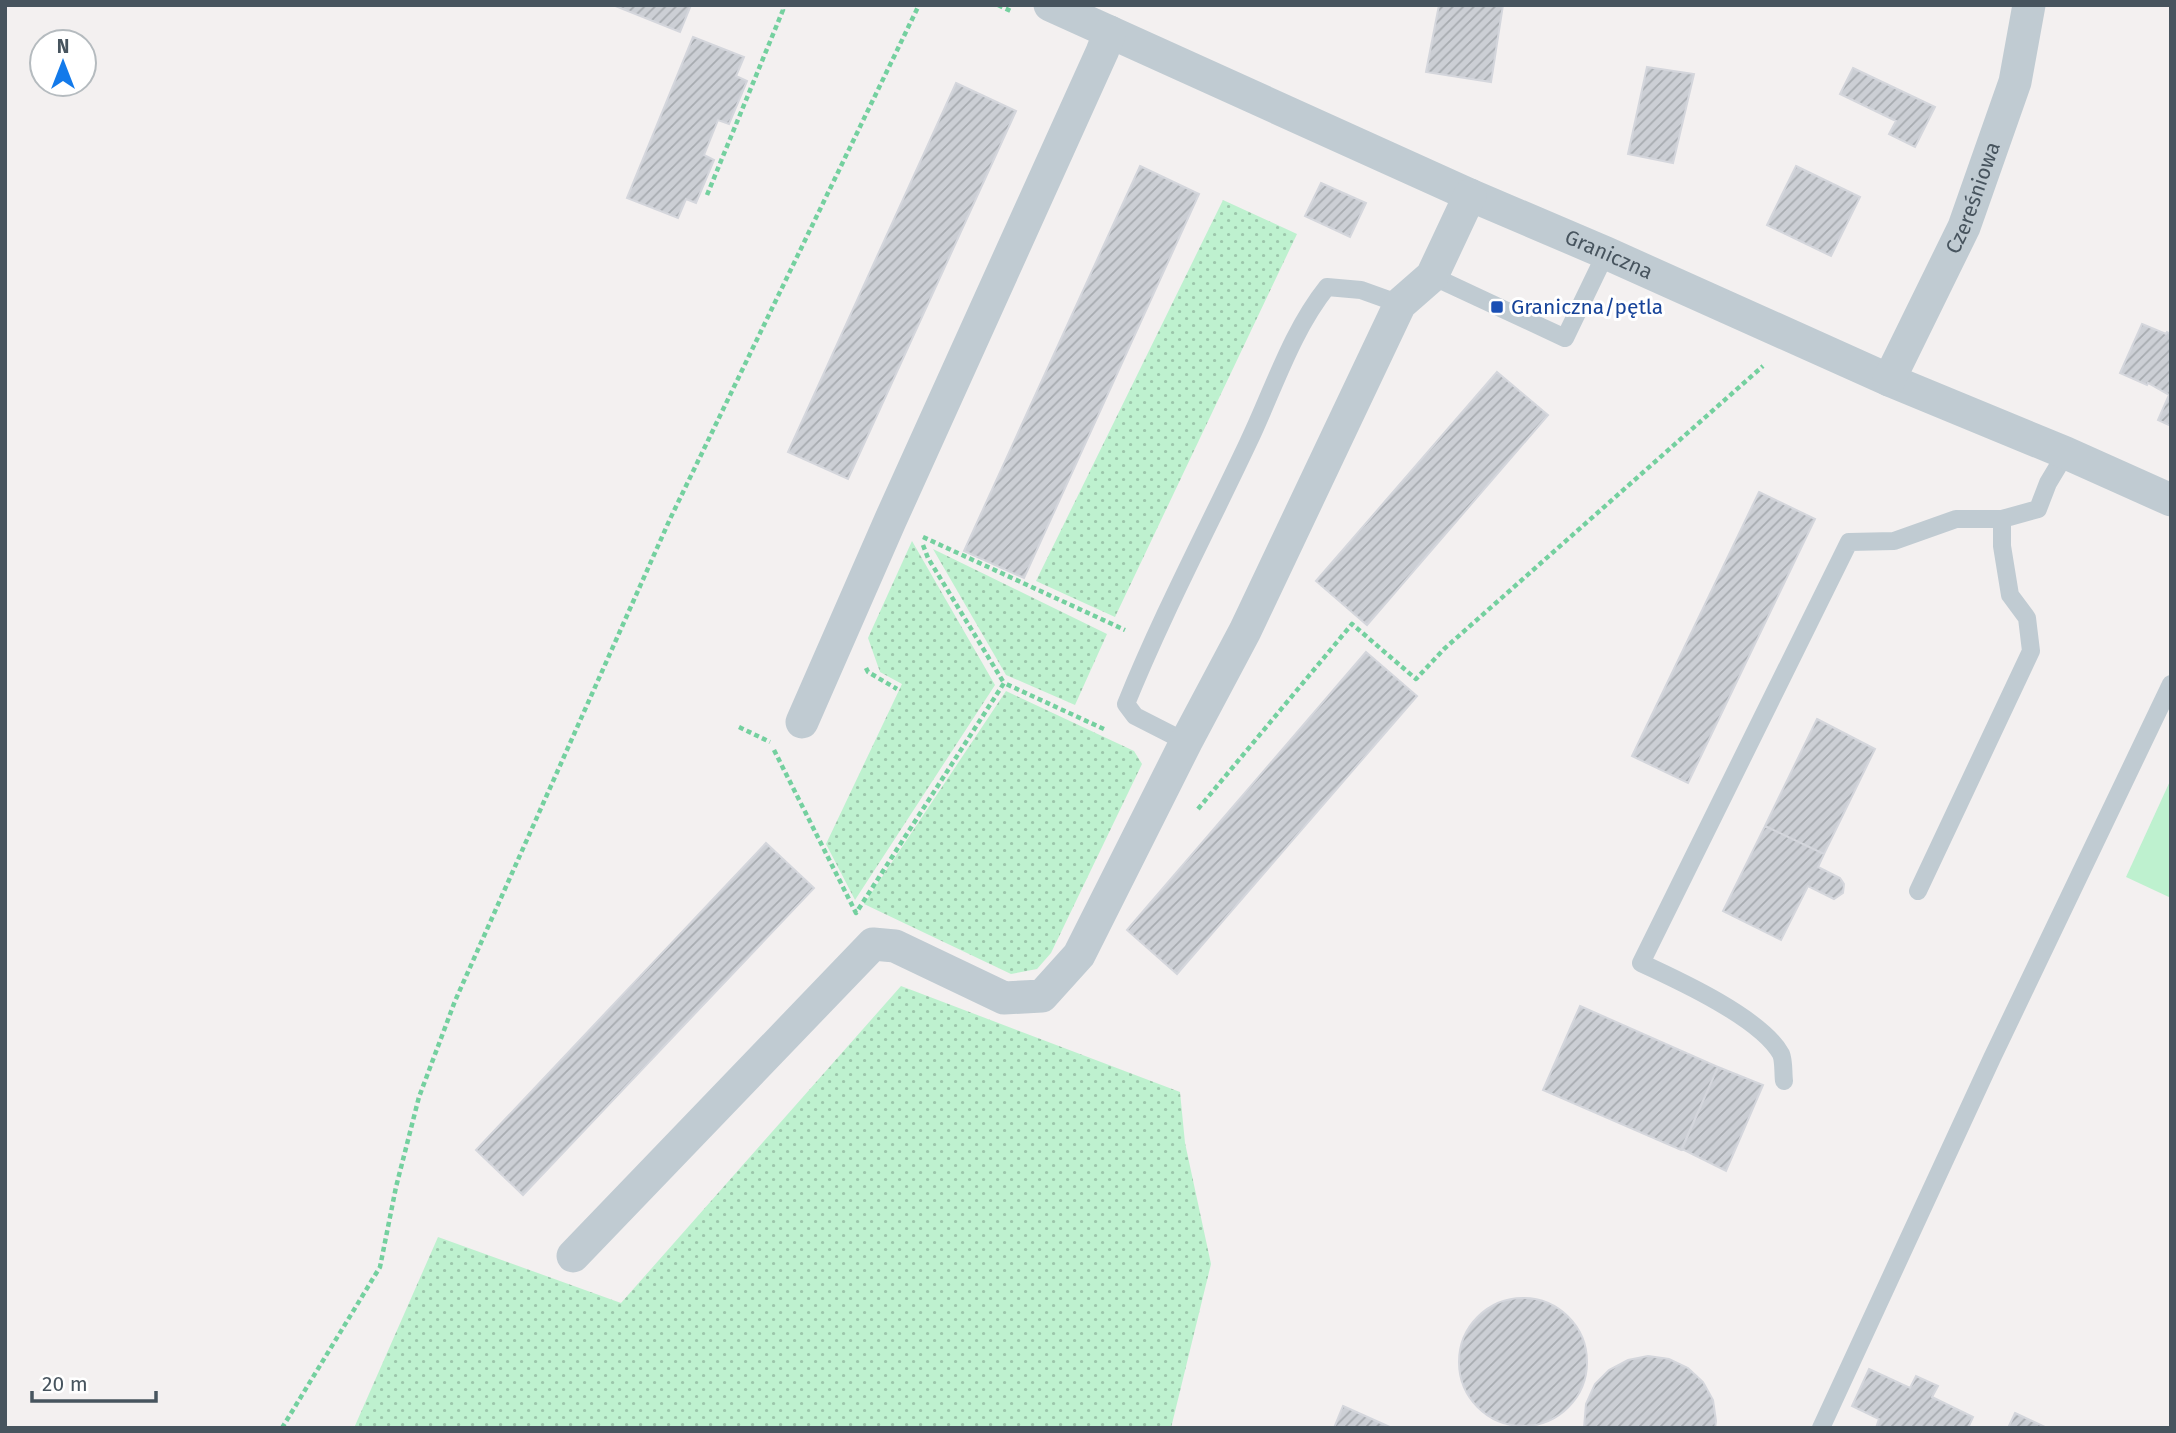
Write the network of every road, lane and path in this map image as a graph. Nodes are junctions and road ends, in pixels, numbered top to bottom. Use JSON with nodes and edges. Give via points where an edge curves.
{"nodes":[{"id":1,"x":782,"y":5,"type":"edge"},
{"id":2,"x":919,"y":5,"type":"edge"},
{"id":3,"x":1050,"y":5,"type":"edge"},
{"id":4,"x":2029,"y":5,"type":"edge"},
{"id":5,"x":1110,"y":32,"type":"junction"},
{"id":6,"x":707,"y":195,"type":"dead end"},
{"id":7,"x":1470,"y":195,"type":"junction"},
{"id":8,"x":1606,"y":253,"type":"junction"},
{"id":9,"x":1432,"y":276,"type":"junction"},
{"id":10,"x":1400,"y":304,"type":"junction"},
{"id":11,"x":1766,"y":363,"type":"dead end"},
{"id":12,"x":1889,"y":380,"type":"junction"},
{"id":13,"x":2066,"y":453,"type":"junction"},
{"id":14,"x":2171,"y":500,"type":"edge"},
{"id":15,"x":2002,"y":519,"type":"junction"},
{"id":16,"x":1152,"y":641,"type":"junction"},
{"id":17,"x":1004,"y":682,"type":"junction"},
{"id":18,"x":2171,"y":684,"type":"edge"},
{"id":19,"x":802,"y":722,"type":"dead end"},
{"id":20,"x":739,"y":727,"type":"dead end"},
{"id":21,"x":1116,"y":734,"type":"dead end"},
{"id":22,"x":1186,"y":742,"type":"junction"},
{"id":23,"x":1190,"y":820,"type":"dead end"},
{"id":24,"x":1917,"y":891,"type":"dead end"},
{"id":25,"x":1784,"y":1081,"type":"dead end"},
{"id":26,"x":573,"y":1255,"type":"dead end"},
{"id":27,"x":282,"y":1428,"type":"edge"},
{"id":28,"x":1821,"y":1428,"type":"edge"}],
"edges":[{"from":1,"to":6,"type":"path"},
{"from":2,"to":27,"type":"path","via":[[670,519],[455,1001],[419,1097],[380,1266]]},
{"from":3,"to":5,"type":"street","name":"Graniczna"},
{"from":4,"to":12,"type":"street","name":"Czereśniowa","via":[[2015,82],[1964,227]]},
{"from":5,"to":7,"type":"street","name":"Graniczna"},
{"from":5,"to":19,"type":"street"},
{"from":7,"to":8,"type":"street","name":"Graniczna"},
{"from":7,"to":9,"type":"street"},
{"from":8,"to":9,"type":"lane","via":[[1565,338]]},
{"from":8,"to":12,"type":"street","name":"Graniczna"},
{"from":9,"to":10,"type":"street"},
{"from":10,"to":16,"type":"lane","via":[[1361,290],[1327,286],[1309,309]]},
{"from":10,"to":22,"type":"street","via":[[1245,631]]},
{"from":11,"to":23,"type":"path","via":[[1444,649],[1416,679],[1352,624]]},
{"from":12,"to":13,"type":"street","name":"Graniczna"},
{"from":13,"to":14,"type":"street","name":"Graniczna"},
{"from":13,"to":15,"type":"lane","via":[[2038,509]]},
{"from":15,"to":24,"type":"lane","via":[[2010,595],[2027,618],[2031,651]]},
{"from":15,"to":25,"type":"lane","via":[[1956,519],[1894,541],[1849,542],[1641,963],[1692,987],[1759,1029],[1782,1056]]},
{"from":16,"to":17,"type":"path","via":[[919,535],[928,558]]},
{"from":16,"to":22,"type":"lane","via":[[1126,704],[1135,716]]},
{"from":17,"to":20,"type":"path","via":[[856,913],[770,743]]},
{"from":17,"to":21,"type":"path"},
{"from":18,"to":28,"type":"lane"},
{"from":22,"to":26,"type":"street","via":[[1079,955],[1042,996],[1004,998],[895,946],[873,944]]}]}
